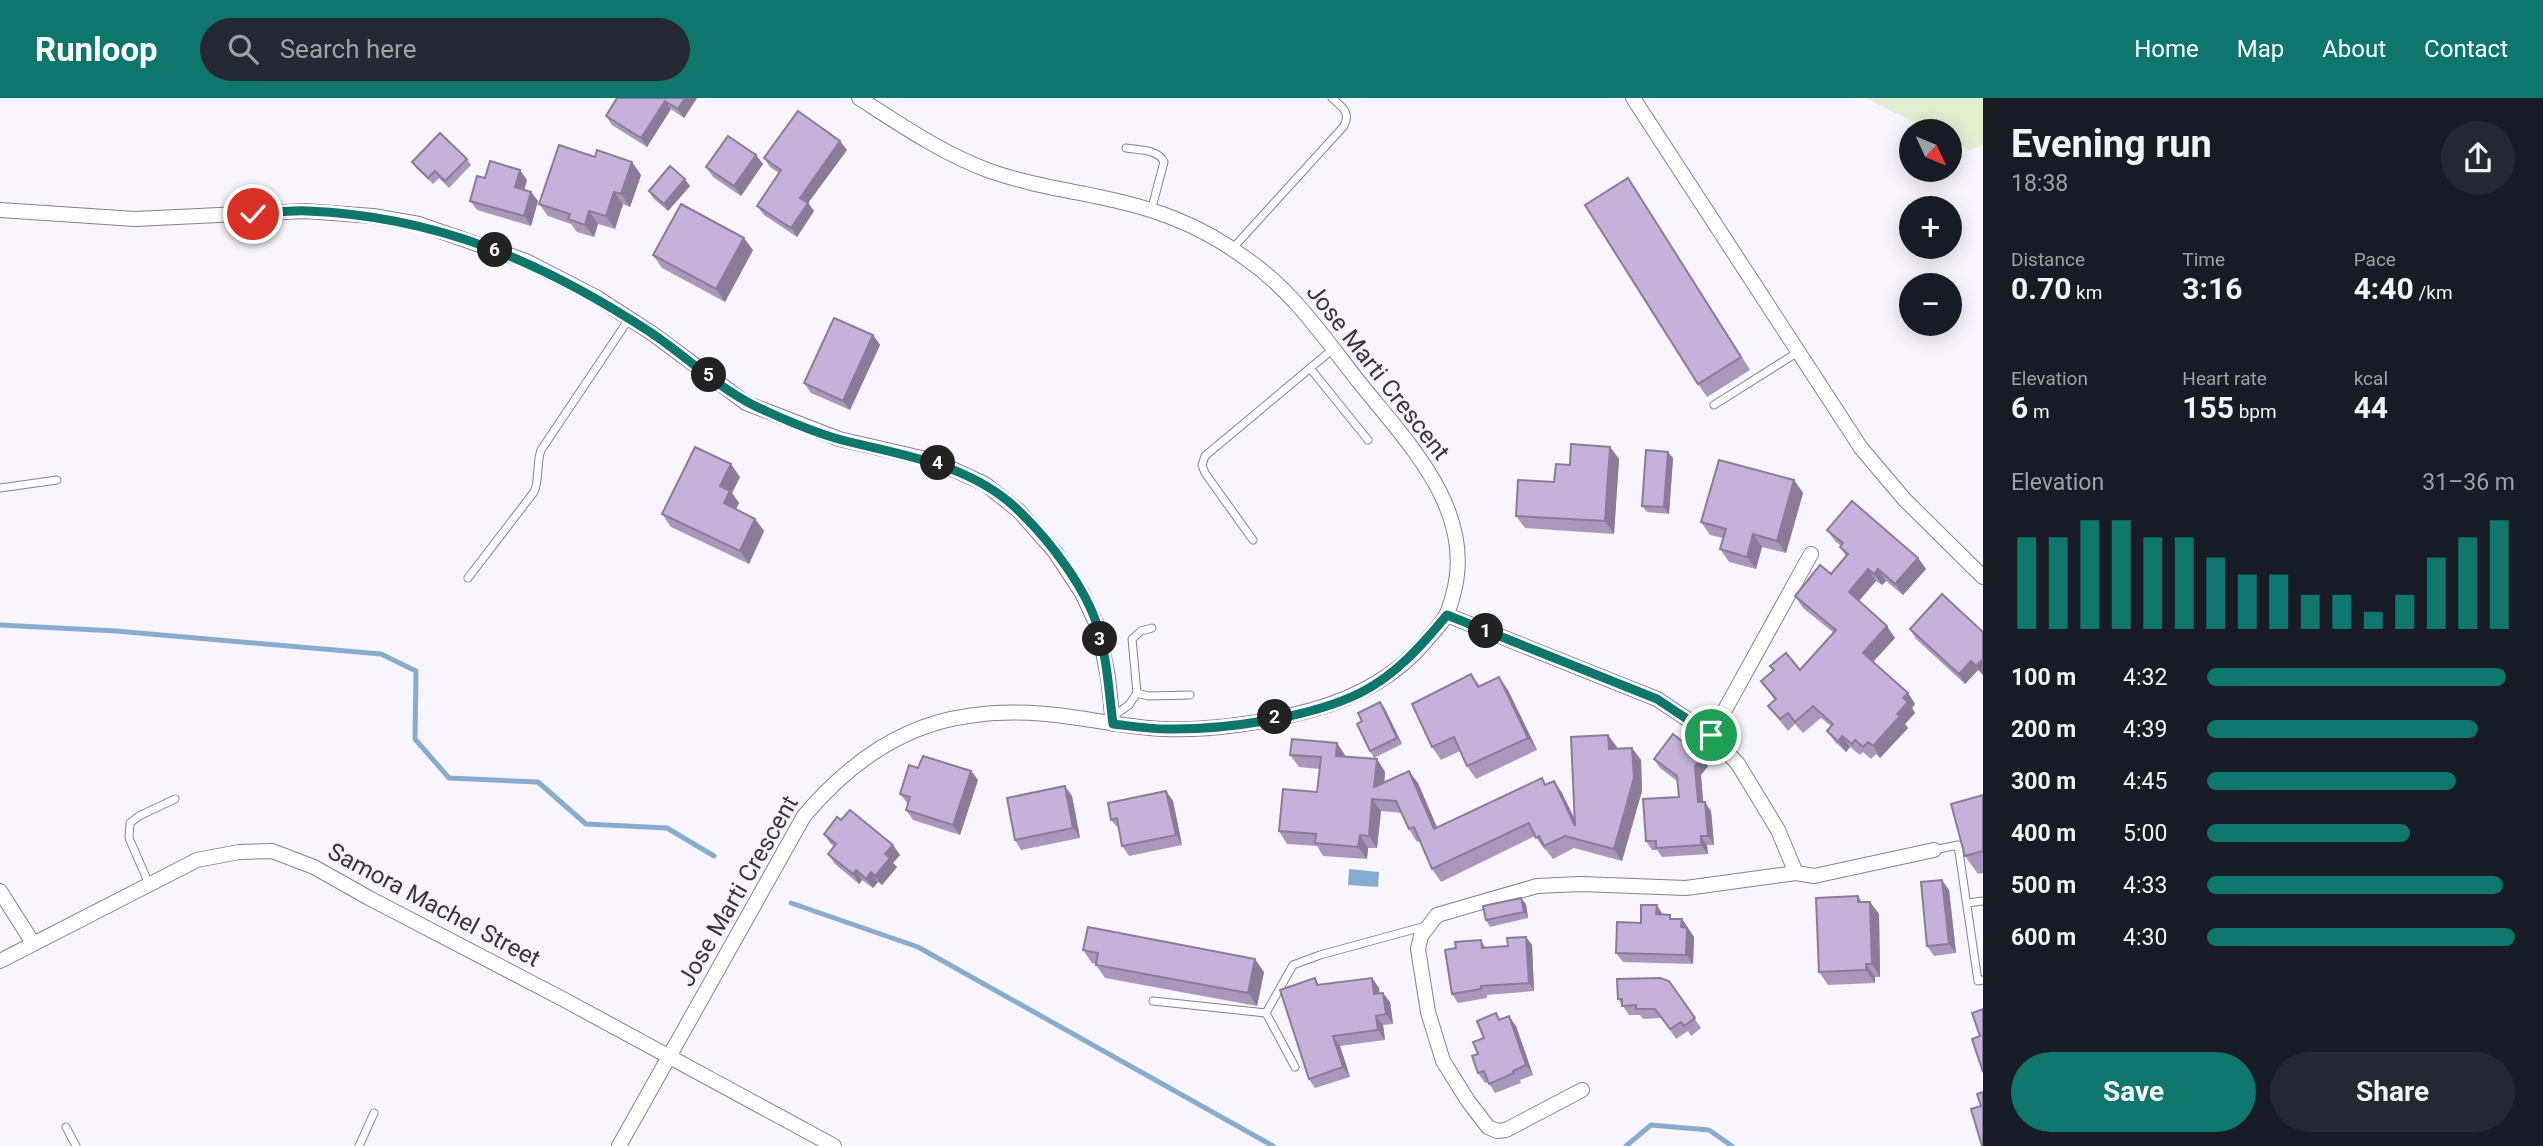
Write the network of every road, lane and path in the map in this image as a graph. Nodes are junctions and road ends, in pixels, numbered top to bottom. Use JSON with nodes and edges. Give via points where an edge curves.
{"nodes":[{"id":1,"x":859,"y":98,"type":"edge"},
{"id":2,"x":1332,"y":98,"type":"edge"},
{"id":3,"x":1633,"y":98,"type":"edge"},
{"id":4,"x":1126,"y":148,"type":"dead end"},
{"id":5,"x":0,"y":210,"type":"edge"},
{"id":6,"x":1151,"y":212,"type":"junction"},
{"id":7,"x":1232,"y":249,"type":"junction"},
{"id":8,"x":629,"y":319,"type":"junction"},
{"id":9,"x":1333,"y":349,"type":"junction"},
{"id":10,"x":1799,"y":351,"type":"junction"},
{"id":11,"x":1310,"y":368,"type":"junction"},
{"id":12,"x":1714,"y":405,"type":"dead end"},
{"id":13,"x":1367,"y":440,"type":"dead end"},
{"id":14,"x":57,"y":480,"type":"dead end"},
{"id":15,"x":0,"y":488,"type":"edge"},
{"id":16,"x":1253,"y":540,"type":"dead end"},
{"id":17,"x":1811,"y":554,"type":"dead end"},
{"id":18,"x":1983,"y":577,"type":"edge"},
{"id":19,"x":468,"y":578,"type":"dead end"},
{"id":20,"x":1447,"y":615,"type":"junction"},
{"id":21,"x":1152,"y":628,"type":"dead end"},
{"id":22,"x":1137,"y":693,"type":"junction"},
{"id":23,"x":1190,"y":695,"type":"dead end"},
{"id":24,"x":1113,"y":720,"type":"junction"},
{"id":25,"x":1711,"y":735,"type":"junction"},
{"id":26,"x":175,"y":799,"type":"dead end"},
{"id":27,"x":1934,"y":850,"type":"joint"},
{"id":28,"x":1796,"y":873,"type":"junction"},
{"id":29,"x":149,"y":884,"type":"junction"},
{"id":30,"x":0,"y":891,"type":"edge"},
{"id":31,"x":1983,"y":901,"type":"edge"},
{"id":32,"x":1967,"y":903,"type":"junction"},
{"id":33,"x":1427,"y":926,"type":"junction"},
{"id":34,"x":33,"y":943,"type":"junction"},
{"id":35,"x":0,"y":961,"type":"edge"},
{"id":36,"x":1983,"y":979,"type":"edge"},
{"id":37,"x":1153,"y":1001,"type":"dead end"},
{"id":38,"x":1266,"y":1013,"type":"junction"},
{"id":39,"x":669,"y":1056,"type":"junction"},
{"id":40,"x":1295,"y":1068,"type":"dead end"},
{"id":41,"x":1582,"y":1090,"type":"dead end"},
{"id":42,"x":374,"y":1112,"type":"dead end"},
{"id":43,"x":66,"y":1127,"type":"dead end"},
{"id":44,"x":76,"y":1146,"type":"edge"},
{"id":45,"x":359,"y":1146,"type":"edge"},
{"id":46,"x":620,"y":1146,"type":"edge"},
{"id":47,"x":834,"y":1146,"type":"edge"}],
"edges":[{"from":1,"to":6,"type":"street","name":"Jose Marti Crescent","via":[[943,150],[989,171]]},
{"from":2,"to":7,"type":"lane","via":[[1346,111],[1344,126]]},
{"from":3,"to":10,"type":"street"},
{"from":4,"to":6,"type":"lane","via":[[1154,153],[1164,162]]},
{"from":5,"to":8,"type":"street","via":[[135,219],[305,211],[385,218],[526,261]]},
{"from":6,"to":7,"type":"street","name":"Jose Marti Crescent","via":[[1171,217]]},
{"from":7,"to":9,"type":"street","name":"Jose Marti Crescent","via":[[1282,287]]},
{"from":8,"to":19,"type":"lane","via":[[541,450],[534,492]]},
{"from":8,"to":24,"type":"street","via":[[746,403],[839,439],[935,461],[985,484],[1019,511],[1055,552],[1098,627]]},
{"from":9,"to":11,"type":"lane"},
{"from":9,"to":20,"type":"street","name":"Jose Marti Crescent","via":[[1429,470],[1448,514],[1458,546],[1458,569]]},
{"from":10,"to":12,"type":"lane"},
{"from":10,"to":18,"type":"street","via":[[1878,469]]},
{"from":11,"to":13,"type":"lane"},
{"from":11,"to":16,"type":"lane","via":[[1205,456],[1202,465]]},
{"from":14,"to":15,"type":"lane"},
{"from":17,"to":25,"type":"street"},
{"from":20,"to":24,"type":"street","name":"Jose Marti Crescent","via":[[1392,672],[1360,693],[1312,710],[1241,724],[1167,729]]},
{"from":20,"to":25,"type":"street","via":[[1657,699]]},
{"from":21,"to":22,"type":"lane","via":[[1132,639]]},
{"from":22,"to":23,"type":"lane"},
{"from":22,"to":24,"type":"lane"},
{"from":24,"to":39,"type":"street","name":"Jose Marti Crescent","via":[[1020,713],[968,716],[904,735],[854,767],[804,816]]},
{"from":25,"to":28,"type":"street","via":[[1738,764],[1778,830]]},
{"from":26,"to":29,"type":"lane","via":[[130,824],[129,838]]},
{"from":27,"to":28,"type":"street","via":[[1814,877]]},
{"from":27,"to":32,"type":"lane","via":[[1958,845]]},
{"from":28,"to":33,"type":"street","via":[[1686,888],[1537,886],[1437,915]]},
{"from":29,"to":34,"type":"street","name":"Samora Machel Street"},
{"from":29,"to":39,"type":"street","name":"Samora Machel Street","via":[[197,860],[272,851],[314,867]]},
{"from":30,"to":34,"type":"street"},
{"from":31,"to":32,"type":"lane"},
{"from":32,"to":36,"type":"lane","via":[[1978,981]]},
{"from":33,"to":38,"type":"lane","via":[[1293,965]]},
{"from":33,"to":41,"type":"street","via":[[1418,950],[1428,1012],[1443,1061],[1488,1127],[1506,1130]]},
{"from":34,"to":35,"type":"street","name":"Samora Machel Street"},
{"from":37,"to":38,"type":"lane"},
{"from":38,"to":40,"type":"lane"},
{"from":39,"to":46,"type":"street","name":"Jose Marti Crescent"},
{"from":39,"to":47,"type":"street","name":"Samora Machel Street"},
{"from":42,"to":45,"type":"lane"},
{"from":43,"to":44,"type":"lane"}]}
